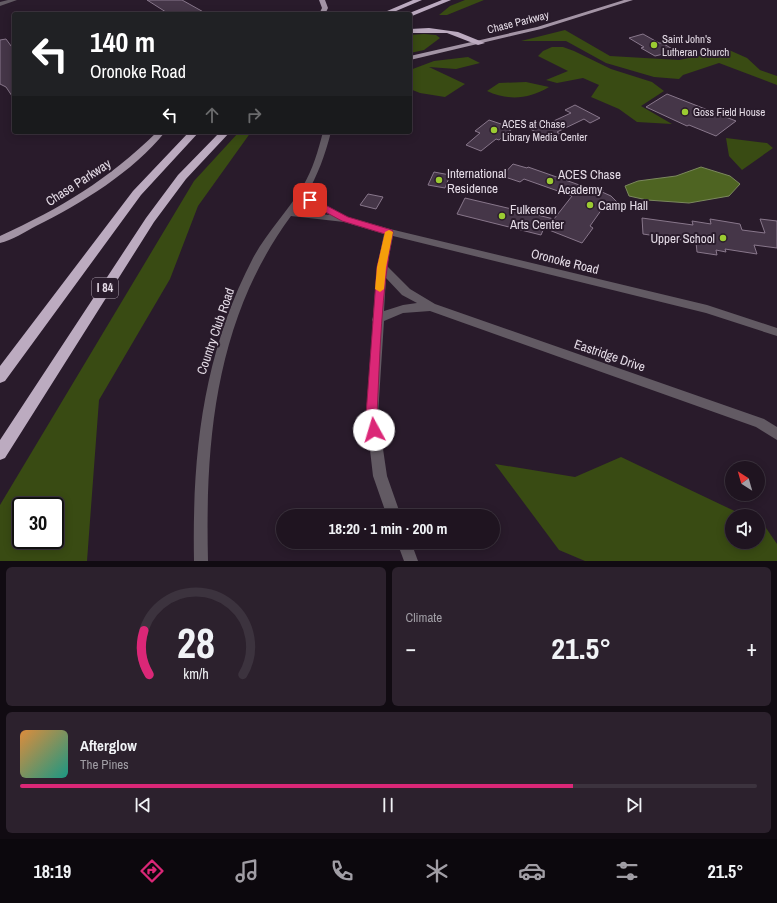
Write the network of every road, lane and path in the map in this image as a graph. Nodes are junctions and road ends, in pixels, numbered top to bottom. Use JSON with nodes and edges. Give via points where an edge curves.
{"nodes":[{"id":1,"x":14,"y":0,"type":"edge"},
{"id":2,"x":322,"y":0,"type":"edge"},
{"id":3,"x":419,"y":0,"type":"edge"},
{"id":4,"x":448,"y":0,"type":"edge"},
{"id":5,"x":630,"y":0,"type":"edge"},
{"id":6,"x":0,"y":4,"type":"edge"},
{"id":7,"x":323,"y":12,"type":"edge"},
{"id":8,"x":389,"y":12,"type":"edge"},
{"id":9,"x":412,"y":14,"type":"edge"},
{"id":10,"x":412,"y":30,"type":"edge"},
{"id":11,"x":481,"y":43,"type":"junction"},
{"id":12,"x":412,"y":58,"type":"edge"},
{"id":13,"x":159,"y":134,"type":"edge"},
{"id":14,"x":192,"y":134,"type":"edge"},
{"id":15,"x":223,"y":134,"type":"edge"},
{"id":16,"x":326,"y":134,"type":"edge"},
{"id":17,"x":301,"y":196,"type":"junction"},
{"id":18,"x":288,"y":213,"type":"junction"},
{"id":19,"x":345,"y":219,"type":"junction"},
{"id":20,"x":389,"y":232,"type":"junction"},
{"id":21,"x":0,"y":240,"type":"edge"},
{"id":22,"x":382,"y":267,"type":"junction"},
{"id":23,"x":430,"y":307,"type":"junction"},
{"id":24,"x":377,"y":320,"type":"junction"},
{"id":25,"x":777,"y":332,"type":"edge"},
{"id":26,"x":0,"y":377,"type":"edge"},
{"id":27,"x":777,"y":434,"type":"edge"},
{"id":28,"x":0,"y":453,"type":"edge"},
{"id":29,"x":392,"y":509,"type":"edge"},
{"id":30,"x":407,"y":549,"type":"edge"},
{"id":31,"x":201,"y":561,"type":"edge"},
{"id":32,"x":411,"y":561,"type":"edge"}],
"edges":[{"from":1,"to":6,"type":"street"},
{"from":2,"to":7,"type":"main road","via":[[325,8]]},
{"from":3,"to":8,"type":"highway"},
{"from":4,"to":9,"type":"highway"},
{"from":5,"to":11,"type":"main road","name":"Chase Parkway"},
{"from":10,"to":11,"type":"highway","via":[[447,31],[462,34]]},
{"from":11,"to":12,"type":"main road","name":"Chase Parkway"},
{"from":13,"to":21,"type":"main road","name":"Chase Parkway","via":[[124,168],[94,191]]},
{"from":14,"to":26,"type":"highway","number":"I 84","via":[[154,172],[132,199]]},
{"from":15,"to":28,"type":"highway","number":"I 84","via":[[182,176],[150,220]]},
{"from":16,"to":17,"type":"street","name":"Country Club Road","via":[[318,165]]},
{"from":17,"to":18,"type":"street","name":"Country Club Road"},
{"from":17,"to":19,"type":"street","name":"Oronoke Road"},
{"from":18,"to":19,"type":"street","name":"Oronoke Road"},
{"from":18,"to":31,"type":"street","name":"Country Club Road","via":[[265,246],[252,271],[235,310],[215,370],[202,460],[199,510]]},
{"from":19,"to":20,"type":"street","name":"Oronoke Road"},
{"from":20,"to":22,"type":"street"},
{"from":20,"to":25,"type":"street","name":"Oronoke Road","via":[[707,309]]},
{"from":22,"to":23,"type":"street","name":"Eastridge Drive","via":[[406,292]]},
{"from":22,"to":24,"type":"street"},
{"from":23,"to":24,"type":"street","name":"Eastridge Drive","via":[[405,308]]},
{"from":23,"to":27,"type":"street","name":"Eastridge Drive","via":[[760,423]]},
{"from":24,"to":29,"type":"street","via":[[372,415],[380,476]]},
{"from":30,"to":32,"type":"street"}]}
